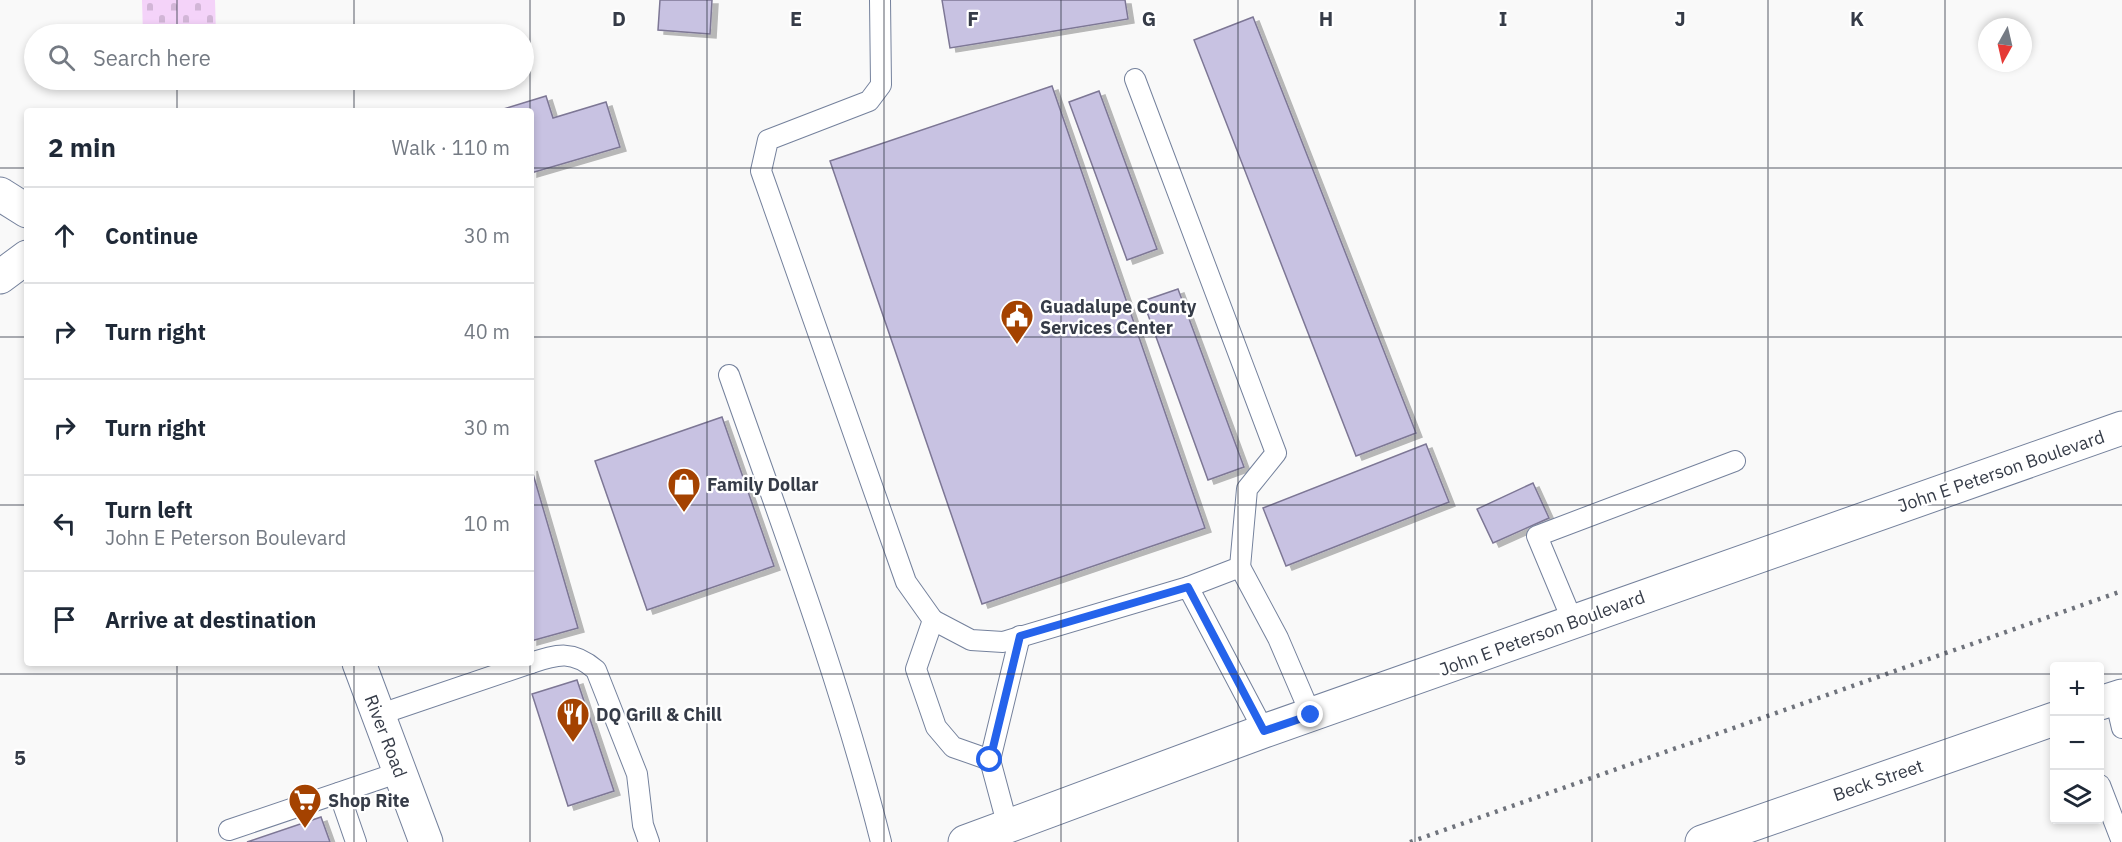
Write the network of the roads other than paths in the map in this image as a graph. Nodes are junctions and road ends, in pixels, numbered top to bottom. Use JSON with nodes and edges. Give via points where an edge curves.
{"nodes":[{"id":1,"x":880,"y":0,"type":"edge"},
{"id":2,"x":1135,"y":79,"type":"dead end"},
{"id":3,"x":0,"y":194,"type":"edge"},
{"id":4,"x":24,"y":209,"type":"edge"},
{"id":5,"x":24,"y":259,"type":"edge"},
{"id":6,"x":0,"y":278,"type":"edge"},
{"id":7,"x":729,"y":375,"type":"dead end"},
{"id":8,"x":2122,"y":428,"type":"edge"},
{"id":9,"x":1735,"y":461,"type":"dead end"},
{"id":10,"x":1240,"y":567,"type":"junction"},
{"id":11,"x":1188,"y":587,"type":"junction"},
{"id":12,"x":933,"y":620,"type":"junction"},
{"id":13,"x":1573,"y":622,"type":"junction"},
{"id":14,"x":1020,"y":636,"type":"junction"},
{"id":15,"x":534,"y":662,"type":"edge"},
{"id":16,"x":360,"y":666,"type":"edge"},
{"id":17,"x":522,"y":666,"type":"edge"},
{"id":18,"x":1311,"y":715,"type":"junction"},
{"id":19,"x":378,"y":716,"type":"junction"},
{"id":20,"x":2050,"y":721,"type":"edge"},
{"id":21,"x":1264,"y":731,"type":"junction"},
{"id":22,"x":990,"y":760,"type":"junction"},
{"id":23,"x":400,"y":772,"type":"junction"},
{"id":24,"x":339,"y":793,"type":"junction"},
{"id":25,"x":2104,"y":795,"type":"edge"},
{"id":26,"x":1008,"y":827,"type":"junction"},
{"id":27,"x":229,"y":830,"type":"dead end"},
{"id":28,"x":646,"y":833,"type":"edge"},
{"id":29,"x":356,"y":842,"type":"edge"},
{"id":30,"x":426,"y":842,"type":"edge"},
{"id":31,"x":881,"y":842,"type":"edge"},
{"id":32,"x":964,"y":842,"type":"edge"},
{"id":33,"x":1702,"y":842,"type":"edge"},
{"id":34,"x":2122,"y":842,"type":"edge"}],
"edges":[{"from":1,"to":12,"type":"lane","via":[[881,85],[869,101],[768,140],[760,171],[906,582]]},
{"from":2,"to":10,"type":"lane","via":[[1276,453],[1247,489]]},
{"from":3,"to":4,"type":"main road"},
{"from":5,"to":6,"type":"main road"},
{"from":7,"to":31,"type":"lane","via":[[816,625],[865,778]]},
{"from":8,"to":13,"type":"main road","name":"John E Peterson Boulevard"},
{"from":9,"to":13,"type":"lane","via":[[1538,536]]},
{"from":10,"to":11,"type":"lane"},
{"from":10,"to":18,"type":"lane","via":[[1278,638]]},
{"from":11,"to":14,"type":"lane"},
{"from":11,"to":21,"type":"lane"},
{"from":12,"to":14,"type":"lane","via":[[971,640],[1003,642]]},
{"from":12,"to":22,"type":"lane","via":[[916,669],[936,727],[953,747]]},
{"from":13,"to":18,"type":"main road","name":"John E Peterson Boulevard"},
{"from":14,"to":22,"type":"lane"},
{"from":15,"to":28,"type":"lane","via":[[558,654],[584,659],[596,670],[637,774]]},
{"from":16,"to":19,"type":"main road","name":"River Road"},
{"from":17,"to":19,"type":"lane"},
{"from":18,"to":21,"type":"main road","name":"John E Peterson Boulevard"},
{"from":19,"to":23,"type":"main road","name":"River Road"},
{"from":20,"to":33,"type":"main road","name":"Beck Street"},
{"from":21,"to":26,"type":"main road","name":"John E Peterson Boulevard"},
{"from":22,"to":26,"type":"lane"},
{"from":23,"to":24,"type":"lane"},
{"from":23,"to":30,"type":"main road","name":"River Road"},
{"from":24,"to":27,"type":"lane"},
{"from":24,"to":29,"type":"lane"},
{"from":25,"to":34,"type":"lane"},
{"from":26,"to":32,"type":"main road","name":"John E Peterson Boulevard"}]}
